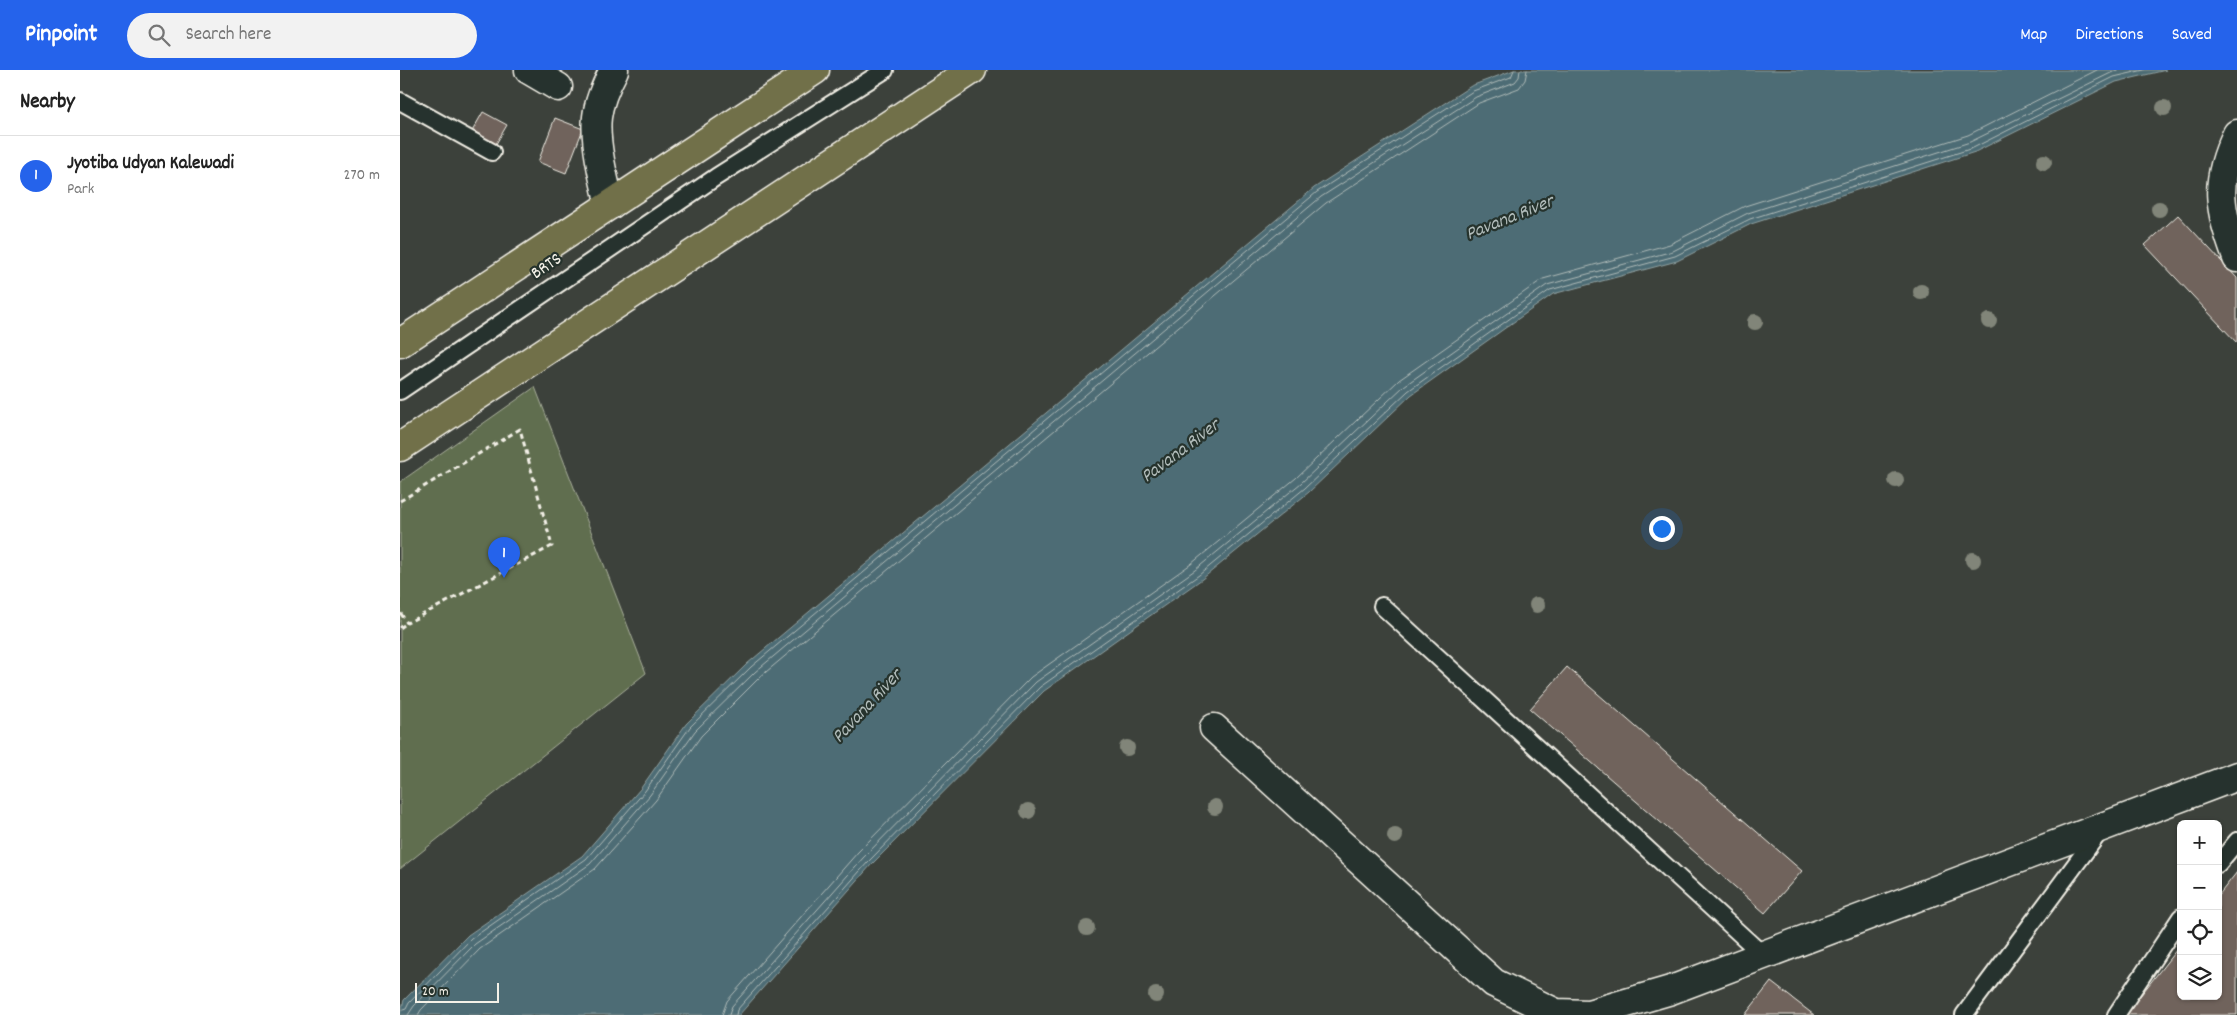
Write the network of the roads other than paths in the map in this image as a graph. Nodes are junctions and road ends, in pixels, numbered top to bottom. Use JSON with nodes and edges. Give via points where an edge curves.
{"nodes":[{"id":1,"x":529,"y":70,"type":"edge"},
{"id":2,"x":614,"y":70,"type":"edge"},
{"id":3,"x":815,"y":70,"type":"edge"},
{"id":4,"x":885,"y":70,"type":"edge"},
{"id":5,"x":972,"y":70,"type":"edge"},
{"id":6,"x":558,"y":87,"type":"dead end"},
{"id":7,"x":400,"y":101,"type":"edge"},
{"id":8,"x":2237,"y":134,"type":"edge"},
{"id":9,"x":492,"y":152,"type":"dead end"},
{"id":10,"x":610,"y":205,"type":"junction"},
{"id":11,"x":2237,"y":258,"type":"edge"},
{"id":12,"x":400,"y":343,"type":"edge"},
{"id":13,"x":400,"y":391,"type":"edge"},
{"id":14,"x":400,"y":448,"type":"edge"},
{"id":15,"x":1382,"y":606,"type":"dead end"},
{"id":16,"x":1214,"y":728,"type":"dead end"},
{"id":17,"x":2237,"y":776,"type":"edge"},
{"id":18,"x":2103,"y":827,"type":"junction"},
{"id":19,"x":2237,"y":841,"type":"edge"},
{"id":20,"x":2222,"y":859,"type":"edge"},
{"id":21,"x":2177,"y":923,"type":"edge"},
{"id":22,"x":1763,"y":956,"type":"junction"},
{"id":23,"x":1964,"y":1015,"type":"edge"},
{"id":24,"x":2116,"y":1015,"type":"edge"}],
"edges":[{"from":1,"to":6,"type":"street"},
{"from":2,"to":10,"type":"street","via":[[604,88],[597,118],[601,168]]},
{"from":3,"to":10,"type":"main road"},
{"from":4,"to":13,"type":"lane","name":"BRTS","via":[[716,177]]},
{"from":5,"to":14,"type":"main road"},
{"from":7,"to":9,"type":"lane"},
{"from":8,"to":11,"type":"street","via":[[2222,171],[2221,199]]},
{"from":10,"to":12,"type":"main road"},
{"from":15,"to":22,"type":"lane"},
{"from":16,"to":22,"type":"street","via":[[1494,983],[1556,1014],[1589,1014],[1671,990]]},
{"from":17,"to":18,"type":"street"},
{"from":18,"to":22,"type":"street"},
{"from":18,"to":23,"type":"lane"},
{"from":19,"to":20,"type":"lane"},
{"from":21,"to":24,"type":"lane"}]}
